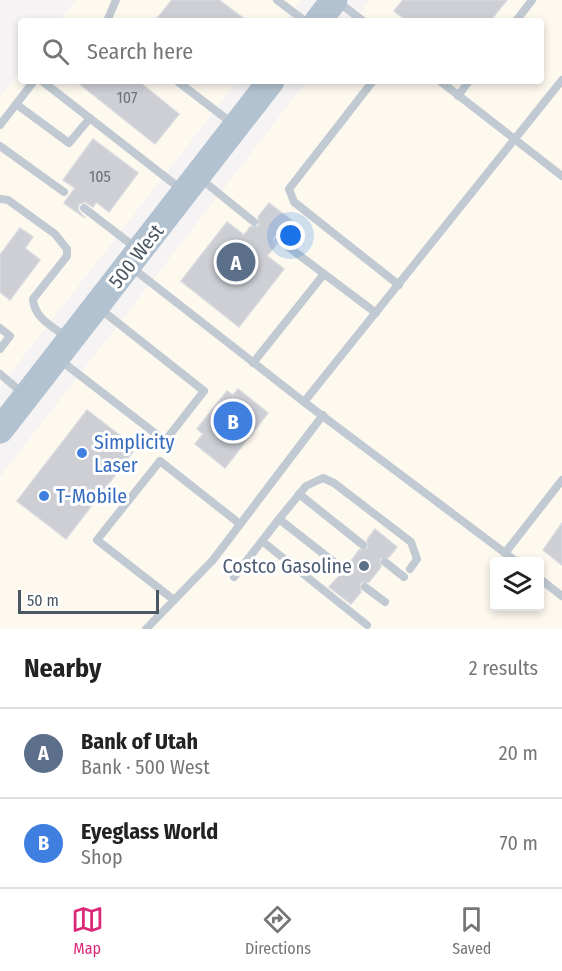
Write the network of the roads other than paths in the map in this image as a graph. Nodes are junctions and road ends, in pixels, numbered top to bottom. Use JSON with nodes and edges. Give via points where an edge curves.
{"nodes":[{"id":1,"x":116,"y":0,"type":"edge"},
{"id":2,"x":277,"y":0,"type":"edge"},
{"id":3,"x":335,"y":0,"type":"edge"},
{"id":4,"x":532,"y":0,"type":"edge"},
{"id":5,"x":108,"y":18,"type":"edge"},
{"id":6,"x":301,"y":18,"type":"edge"},
{"id":7,"x":320,"y":18,"type":"edge"},
{"id":8,"x":359,"y":18,"type":"edge"},
{"id":9,"x":518,"y":18,"type":"edge"},
{"id":10,"x":562,"y":80,"type":"edge"},
{"id":11,"x":32,"y":84,"type":"edge"},
{"id":12,"x":46,"y":84,"type":"edge"},
{"id":13,"x":181,"y":84,"type":"edge"},
{"id":14,"x":269,"y":84,"type":"edge"},
{"id":15,"x":371,"y":84,"type":"edge"},
{"id":16,"x":444,"y":84,"type":"edge"},
{"id":17,"x":468,"y":84,"type":"edge"},
{"id":18,"x":458,"y":96,"type":"junction"},
{"id":19,"x":16,"y":104,"type":"junction"},
{"id":20,"x":90,"y":118,"type":"junction"},
{"id":21,"x":0,"y":125,"type":"edge"},
{"id":22,"x":236,"y":126,"type":"junction"},
{"id":23,"x":515,"y":139,"type":"junction"},
{"id":24,"x":0,"y":146,"type":"edge"},
{"id":25,"x":562,"y":176,"type":"edge"},
{"id":26,"x":191,"y":184,"type":"junction"},
{"id":27,"x":64,"y":192,"type":"dead end"},
{"id":28,"x":0,"y":199,"type":"edge"},
{"id":29,"x":84,"y":208,"type":"dead end"},
{"id":30,"x":254,"y":222,"type":"dead end"},
{"id":31,"x":279,"y":240,"type":"dead end"},
{"id":32,"x":134,"y":258,"type":"junction"},
{"id":33,"x":324,"y":274,"type":"junction"},
{"id":34,"x":399,"y":285,"type":"junction"},
{"id":35,"x":96,"y":306,"type":"junction"},
{"id":36,"x":376,"y":313,"type":"junction"},
{"id":37,"x":0,"y":328,"type":"edge"},
{"id":38,"x":0,"y":349,"type":"edge"},
{"id":39,"x":64,"y":349,"type":"junction"},
{"id":40,"x":253,"y":363,"type":"junction"},
{"id":41,"x":0,"y":374,"type":"edge"},
{"id":42,"x":26,"y":396,"type":"junction"},
{"id":43,"x":304,"y":402,"type":"junction"},
{"id":44,"x":323,"y":415,"type":"junction"},
{"id":45,"x":0,"y":430,"type":"edge"},
{"id":46,"x":562,"y":480,"type":"edge"},
{"id":47,"x":299,"y":494,"type":"junction"},
{"id":48,"x":279,"y":519,"type":"junction"},
{"id":49,"x":240,"y":524,"type":"junction"},
{"id":50,"x":262,"y":541,"type":"junction"},
{"id":51,"x":363,"y":545,"type":"dead end"},
{"id":52,"x":505,"y":553,"type":"junction"},
{"id":53,"x":510,"y":557,"type":"edge"},
{"id":54,"x":385,"y":562,"type":"dead end"},
{"id":55,"x":410,"y":569,"type":"dead end"},
{"id":56,"x":344,"y":570,"type":"dead end"},
{"id":57,"x":234,"y":577,"type":"dead end"},
{"id":58,"x":404,"y":577,"type":"dead end"},
{"id":59,"x":544,"y":582,"type":"edge"},
{"id":60,"x":365,"y":587,"type":"dead end"},
{"id":61,"x":562,"y":596,"type":"edge"},
{"id":62,"x":174,"y":600,"type":"junction"},
{"id":63,"x":385,"y":602,"type":"dead end"},
{"id":64,"x":367,"y":625,"type":"dead end"},
{"id":65,"x":146,"y":629,"type":"edge"}],
"edges":[{"from":1,"to":5,"type":"lane"},
{"from":2,"to":6,"type":"lane"},
{"from":3,"to":7,"type":"main road"},
{"from":3,"to":8,"type":"lane"},
{"from":4,"to":9,"type":"lane"},
{"from":10,"to":23,"type":"lane"},
{"from":11,"to":19,"type":"lane"},
{"from":12,"to":20,"type":"lane"},
{"from":13,"to":22,"type":"lane"},
{"from":14,"to":22,"type":"main road","name":"500 West"},
{"from":15,"to":34,"type":"lane","via":[[289,189],[294,202]]},
{"from":16,"to":18,"type":"lane"},
{"from":17,"to":18,"type":"lane"},
{"from":18,"to":23,"type":"lane"},
{"from":19,"to":20,"type":"lane","via":[[69,143]]},
{"from":19,"to":21,"type":"lane"},
{"from":20,"to":26,"type":"lane"},
{"from":22,"to":26,"type":"main road","name":"500 West"},
{"from":23,"to":25,"type":"lane"},
{"from":23,"to":34,"type":"lane"},
{"from":24,"to":27,"type":"lane"},
{"from":26,"to":30,"type":"lane"},
{"from":26,"to":32,"type":"main road","name":"500 West"},
{"from":28,"to":39,"type":"lane","via":[[8,200],[55,234],[67,249],[67,256],[33,299],[33,308]]},
{"from":29,"to":32,"type":"lane"},
{"from":31,"to":33,"type":"lane"},
{"from":32,"to":35,"type":"main road","name":"500 West"},
{"from":32,"to":40,"type":"lane"},
{"from":33,"to":36,"type":"lane"},
{"from":33,"to":40,"type":"lane"},
{"from":34,"to":36,"type":"lane"},
{"from":35,"to":39,"type":"main road","name":"500 West"},
{"from":35,"to":39,"type":"lane","via":[[204,391],[165,441]]},
{"from":36,"to":43,"type":"lane"},
{"from":37,"to":38,"type":"lane","via":[[10,336]]},
{"from":39,"to":42,"type":"main road","name":"500 West"},
{"from":40,"to":43,"type":"lane"},
{"from":41,"to":42,"type":"lane"},
{"from":42,"to":45,"type":"main road","name":"500 West"},
{"from":43,"to":44,"type":"lane"},
{"from":44,"to":49,"type":"lane"},
{"from":44,"to":52,"type":"lane"},
{"from":46,"to":52,"type":"lane"},
{"from":47,"to":48,"type":"lane"},
{"from":47,"to":51,"type":"lane"},
{"from":47,"to":55,"type":"lane","via":[[323,478],[334,483],[411,542],[417,559]]},
{"from":48,"to":50,"type":"lane"},
{"from":48,"to":56,"type":"lane"},
{"from":49,"to":62,"type":"lane","via":[[213,560]]},
{"from":49,"to":62,"type":"lane","via":[[160,461],[97,540]]},
{"from":50,"to":57,"type":"lane"},
{"from":50,"to":64,"type":"lane"},
{"from":52,"to":53,"type":"lane"},
{"from":54,"to":58,"type":"lane"},
{"from":59,"to":61,"type":"lane"},
{"from":60,"to":63,"type":"lane"},
{"from":62,"to":65,"type":"lane"}]}
